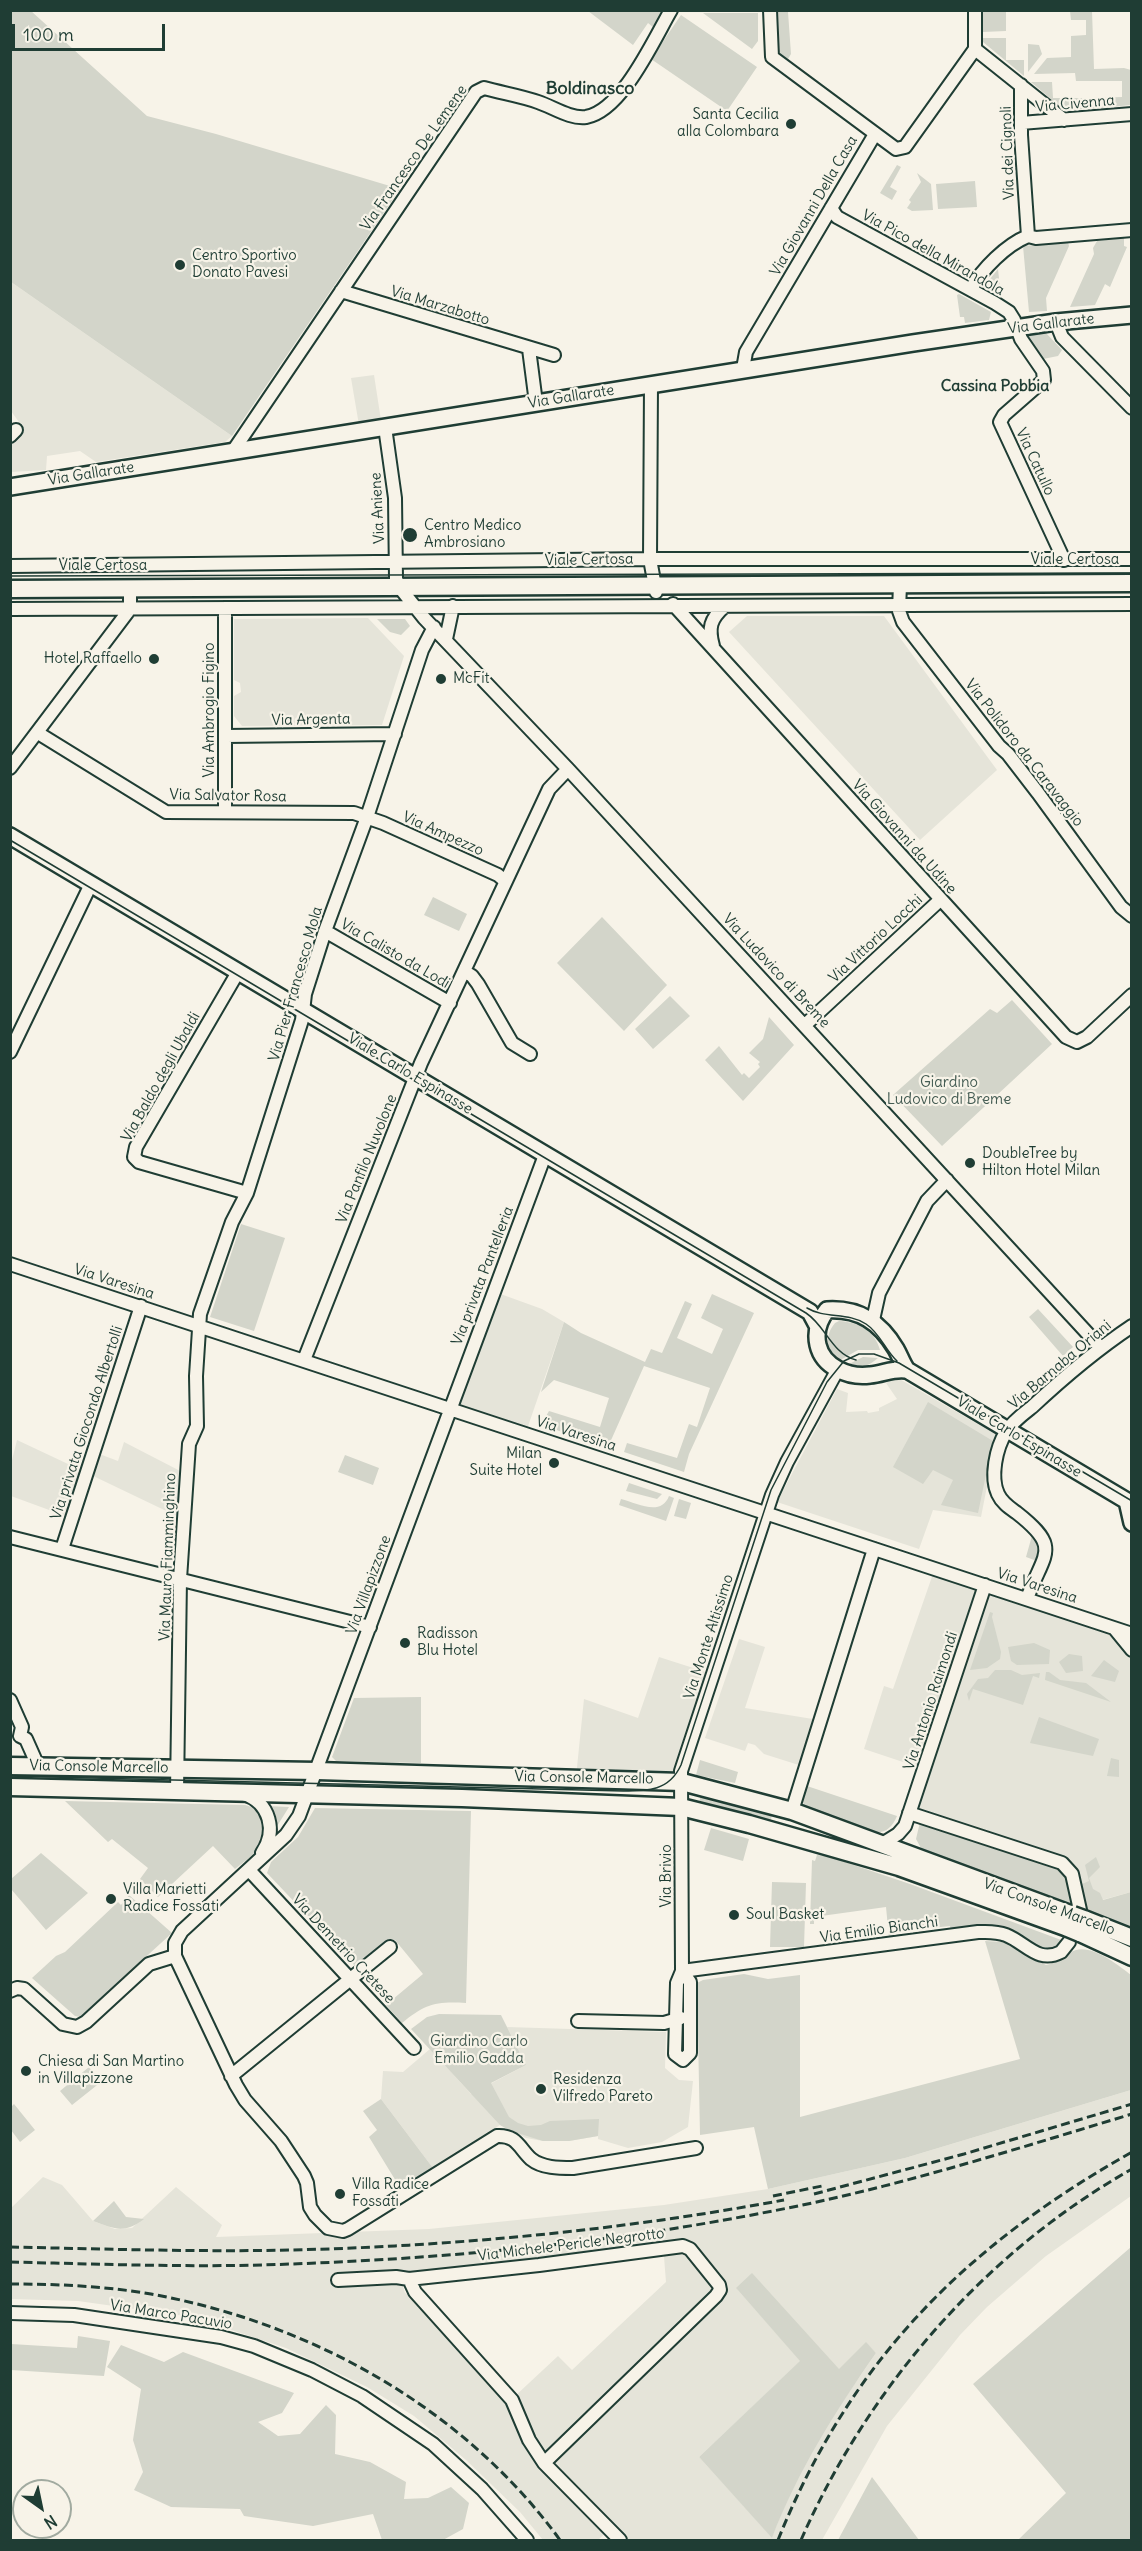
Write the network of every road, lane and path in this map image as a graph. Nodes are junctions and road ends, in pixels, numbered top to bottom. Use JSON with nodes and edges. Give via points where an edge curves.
{"nodes":[{"id":1,"x":671,"y":10,"type":"edge"},
{"id":2,"x":975,"y":10,"type":"edge"},
{"id":3,"x":770,"y":11,"type":"edge"},
{"id":4,"x":975,"y":49,"type":"junction"},
{"id":5,"x":1021,"y":85,"type":"junction"},
{"id":6,"x":1131,"y":114,"type":"edge"},
{"id":7,"x":1064,"y":120,"type":"junction"},
{"id":8,"x":1021,"y":123,"type":"junction"},
{"id":9,"x":875,"y":134,"type":"junction"},
{"id":10,"x":831,"y":208,"type":"junction"},
{"id":11,"x":1131,"y":230,"type":"edge"},
{"id":12,"x":1028,"y":236,"type":"junction"},
{"id":13,"x":971,"y":290,"type":"junction"},
{"id":14,"x":341,"y":291,"type":"junction"},
{"id":15,"x":1131,"y":315,"type":"edge"},
{"id":16,"x":1056,"y":322,"type":"junction"},
{"id":17,"x":1017,"y":327,"type":"junction"},
{"id":18,"x":529,"y":349,"type":"junction"},
{"id":19,"x":554,"y":355,"type":"dead end"},
{"id":20,"x":743,"y":369,"type":"junction"},
{"id":21,"x":651,"y":384,"type":"junction"},
{"id":22,"x":536,"y":403,"type":"junction"},
{"id":23,"x":1131,"y":408,"type":"edge"},
{"id":24,"x":385,"y":427,"type":"junction"},
{"id":25,"x":232,"y":451,"type":"junction"},
{"id":26,"x":10,"y":487,"type":"edge"},
{"id":27,"x":650,"y":559,"type":"junction"},
{"id":28,"x":1131,"y":559,"type":"edge"},
{"id":29,"x":1064,"y":560,"type":"junction"},
{"id":30,"x":396,"y":564,"type":"junction"},
{"id":31,"x":10,"y":566,"type":"edge"},
{"id":32,"x":1131,"y":583,"type":"edge"},
{"id":33,"x":900,"y":584,"type":"junction"},
{"id":34,"x":656,"y":585,"type":"junction"},
{"id":35,"x":400,"y":588,"type":"junction"},
{"id":36,"x":10,"y":589,"type":"edge"},
{"id":37,"x":130,"y":589,"type":"junction"},
{"id":38,"x":657,"y":604,"type":"junction"},
{"id":39,"x":673,"y":604,"type":"junction"},
{"id":40,"x":1131,"y":604,"type":"edge"},
{"id":41,"x":898,"y":605,"type":"junction"},
{"id":42,"x":453,"y":606,"type":"junction"},
{"id":43,"x":725,"y":606,"type":"junction"},
{"id":44,"x":225,"y":608,"type":"junction"},
{"id":45,"x":10,"y":609,"type":"edge"},
{"id":46,"x":130,"y":609,"type":"junction"},
{"id":47,"x":420,"y":613,"type":"junction"},
{"id":48,"x":434,"y":627,"type":"junction"},
{"id":49,"x":446,"y":639,"type":"junction"},
{"id":50,"x":713,"y":646,"type":"junction"},
{"id":51,"x":38,"y":733,"type":"junction"},
{"id":52,"x":395,"y":734,"type":"junction"},
{"id":53,"x":226,"y":736,"type":"junction"},
{"id":54,"x":10,"y":768,"type":"edge"},
{"id":55,"x":568,"y":769,"type":"junction"},
{"id":56,"x":225,"y":811,"type":"junction"},
{"id":57,"x":367,"y":817,"type":"junction"},
{"id":58,"x":10,"y":836,"type":"edge"},
{"id":59,"x":505,"y":881,"type":"junction"},
{"id":60,"x":91,"y":884,"type":"junction"},
{"id":61,"x":940,"y":900,"type":"junction"},
{"id":62,"x":1131,"y":916,"type":"edge"},
{"id":63,"x":325,"y":931,"type":"junction"},
{"id":64,"x":464,"y":971,"type":"junction"},
{"id":65,"x":238,"y":972,"type":"junction"},
{"id":66,"x":1131,"y":995,"type":"edge"},
{"id":67,"x":450,"y":1003,"type":"junction"},
{"id":68,"x":304,"y":1012,"type":"junction"},
{"id":69,"x":805,"y":1025,"type":"junction"},
{"id":70,"x":10,"y":1052,"type":"edge"},
{"id":71,"x":530,"y":1054,"type":"dead end"},
{"id":72,"x":416,"y":1078,"type":"junction"},
{"id":73,"x":545,"y":1155,"type":"junction"},
{"id":74,"x":947,"y":1180,"type":"junction"},
{"id":75,"x":247,"y":1193,"type":"junction"},
{"id":76,"x":10,"y":1264,"type":"edge"},
{"id":77,"x":141,"y":1306,"type":"junction"},
{"id":78,"x":827,"y":1310,"type":"junction"},
{"id":79,"x":810,"y":1312,"type":"junction"},
{"id":80,"x":873,"y":1320,"type":"junction"},
{"id":81,"x":199,"y":1326,"type":"junction"},
{"id":82,"x":1131,"y":1326,"type":"edge"},
{"id":83,"x":818,"y":1327,"type":"junction"},
{"id":84,"x":887,"y":1339,"type":"junction"},
{"id":85,"x":1101,"y":1348,"type":"junction"},
{"id":86,"x":304,"y":1360,"type":"junction"},
{"id":87,"x":906,"y":1370,"type":"junction"},
{"id":88,"x":844,"y":1371,"type":"junction"},
{"id":89,"x":450,"y":1408,"type":"junction"},
{"id":90,"x":1008,"y":1429,"type":"junction"},
{"id":91,"x":1129,"y":1502,"type":"edge"},
{"id":92,"x":766,"y":1513,"type":"junction"},
{"id":93,"x":1131,"y":1523,"type":"edge"},
{"id":94,"x":10,"y":1537,"type":"edge"},
{"id":95,"x":62,"y":1549,"type":"junction"},
{"id":96,"x":874,"y":1549,"type":"junction"},
{"id":97,"x":180,"y":1579,"type":"junction"},
{"id":98,"x":984,"y":1585,"type":"junction"},
{"id":99,"x":1027,"y":1599,"type":"junction"},
{"id":100,"x":370,"y":1627,"type":"junction"},
{"id":101,"x":1114,"y":1627,"type":"junction"},
{"id":102,"x":1131,"y":1634,"type":"edge"},
{"id":103,"x":1131,"y":1650,"type":"edge"},
{"id":104,"x":10,"y":1700,"type":"edge"},
{"id":105,"x":15,"y":1738,"type":"edge"},
{"id":106,"x":10,"y":1766,"type":"edge"},
{"id":107,"x":39,"y":1766,"type":"junction"},
{"id":108,"x":178,"y":1768,"type":"junction"},
{"id":109,"x":317,"y":1771,"type":"junction"},
{"id":110,"x":681,"y":1776,"type":"junction"},
{"id":111,"x":10,"y":1787,"type":"edge"},
{"id":112,"x":177,"y":1791,"type":"junction"},
{"id":113,"x":239,"y":1793,"type":"junction"},
{"id":114,"x":308,"y":1796,"type":"junction"},
{"id":115,"x":681,"y":1807,"type":"junction"},
{"id":116,"x":792,"y":1811,"type":"junction"},
{"id":117,"x":909,"y":1813,"type":"junction"},
{"id":118,"x":904,"y":1826,"type":"junction"},
{"id":119,"x":882,"y":1844,"type":"junction"},
{"id":120,"x":912,"y":1855,"type":"junction"},
{"id":121,"x":249,"y":1870,"type":"junction"},
{"id":122,"x":1076,"y":1924,"type":"junction"},
{"id":123,"x":1130,"y":1936,"type":"edge"},
{"id":124,"x":390,"y":1947,"type":"dead end"},
{"id":125,"x":175,"y":1956,"type":"junction"},
{"id":126,"x":1131,"y":1957,"type":"edge"},
{"id":127,"x":682,"y":1971,"type":"junction"},
{"id":128,"x":351,"y":1980,"type":"junction"},
{"id":129,"x":10,"y":1991,"type":"edge"},
{"id":130,"x":690,"y":2016,"type":"junction"},
{"id":131,"x":676,"y":2020,"type":"junction"},
{"id":132,"x":578,"y":2021,"type":"dead end"},
{"id":133,"x":414,"y":2048,"type":"dead end"},
{"id":134,"x":231,"y":2076,"type":"junction"},
{"id":135,"x":696,"y":2148,"type":"dead end"},
{"id":136,"x":409,"y":2279,"type":"junction"},
{"id":137,"x":338,"y":2280,"type":"dead end"},
{"id":138,"x":10,"y":2313,"type":"edge"},
{"id":139,"x":544,"y":2463,"type":"junction"},
{"id":140,"x":528,"y":2541,"type":"edge"},
{"id":141,"x":620,"y":2541,"type":"edge"}],
"edges":[{"from":1,"to":14,"type":"street","name":"Via Francesco De Lemene","via":[[619,95],[597,113],[585,117],[484,88],[476,92]]},
{"from":2,"to":4,"type":"street"},
{"from":3,"to":9,"type":"street","via":[[772,57]]},
{"from":4,"to":5,"type":"street","name":"Via dei Cignoli"},
{"from":4,"to":9,"type":"street","name":"Via Giovanni Della Casa","via":[[905,147],[896,149]]},
{"from":5,"to":7,"type":"street"},
{"from":5,"to":8,"type":"street","name":"Via dei Cignoli"},
{"from":6,"to":7,"type":"street","name":"Via Civenna"},
{"from":7,"to":8,"type":"street","name":"Via Civenna"},
{"from":8,"to":12,"type":"street","name":"Via dei Cignoli"},
{"from":9,"to":10,"type":"street","name":"Via Giovanni Della Casa"},
{"from":10,"to":13,"type":"street","name":"Via Pico della Mirandola","via":[[837,217]]},
{"from":10,"to":20,"type":"street","name":"Via Giovanni Della Casa","via":[[746,352]]},
{"from":11,"to":12,"type":"street"},
{"from":12,"to":13,"type":"street","via":[[1012,244],[975,281]]},
{"from":13,"to":17,"type":"street","name":"Via Pico della Mirandola","via":[[1009,312]]},
{"from":14,"to":18,"type":"street","name":"Via Marzabotto"},
{"from":14,"to":25,"type":"street","name":"Via Francesco De Lemene"},
{"from":15,"to":16,"type":"street","name":"Via Gallarate"},
{"from":16,"to":17,"type":"street","name":"Via Gallarate"},
{"from":16,"to":23,"type":"street","via":[[1062,337]]},
{"from":17,"to":20,"type":"street","name":"Via Gallarate"},
{"from":17,"to":29,"type":"street","name":"Via Catullo","via":[[1043,371],[1044,380],[1000,422]]},
{"from":18,"to":19,"type":"street","name":"Via Marzabotto"},
{"from":18,"to":22,"type":"street"},
{"from":20,"to":21,"type":"street","name":"Via Gallarate"},
{"from":21,"to":22,"type":"street","name":"Via Gallarate"},
{"from":21,"to":27,"type":"street"},
{"from":22,"to":24,"type":"street","name":"Via Gallarate"},
{"from":24,"to":25,"type":"street","name":"Via Gallarate"},
{"from":24,"to":30,"type":"street","name":"Via Aniene","via":[[395,498]]},
{"from":25,"to":26,"type":"street","name":"Via Gallarate"},
{"from":27,"to":29,"type":"street","name":"Viale Certosa"},
{"from":27,"to":30,"type":"street","name":"Viale Certosa"},
{"from":27,"to":34,"type":"street"},
{"from":28,"to":29,"type":"street","name":"Viale Certosa"},
{"from":30,"to":31,"type":"street","name":"Viale Certosa"},
{"from":30,"to":35,"type":"street","name":"Via Aniene"},
{"from":32,"to":33,"type":"main road","name":"Viale Certosa"},
{"from":33,"to":34,"type":"main road","name":"Viale Certosa"},
{"from":33,"to":41,"type":"street"},
{"from":34,"to":35,"type":"main road","name":"Viale Certosa"},
{"from":34,"to":38,"type":"street"},
{"from":35,"to":37,"type":"main road","name":"Viale Certosa"},
{"from":35,"to":47,"type":"street"},
{"from":36,"to":37,"type":"main road","name":"Viale Certosa"},
{"from":37,"to":46,"type":"street","name":"Viale Certosa"},
{"from":38,"to":39,"type":"street"},
{"from":38,"to":42,"type":"street"},
{"from":39,"to":43,"type":"street"},
{"from":39,"to":50,"type":"street","name":"Via Giovanni da Udine"},
{"from":40,"to":41,"type":"street"},
{"from":41,"to":43,"type":"street"},
{"from":41,"to":62,"type":"street","name":"Via Polidoro da Caravaggio","via":[[903,622]]},
{"from":42,"to":47,"type":"street"},
{"from":42,"to":49,"type":"street"},
{"from":43,"to":50,"type":"street","via":[[711,624]]},
{"from":44,"to":46,"type":"street"},
{"from":44,"to":47,"type":"street"},
{"from":44,"to":53,"type":"street","name":"Via Ambrogio Figino"},
{"from":45,"to":46,"type":"street"},
{"from":46,"to":51,"type":"street"},
{"from":47,"to":48,"type":"street","name":"Via Ludovico di Breme"},
{"from":48,"to":49,"type":"street","name":"Via Ludovico di Breme"},
{"from":48,"to":52,"type":"street","name":"Via Pier Francesco Mola","via":[[422,650]]},
{"from":49,"to":55,"type":"street","name":"Via Ludovico di Breme"},
{"from":50,"to":61,"type":"street","name":"Via Giovanni da Udine"},
{"from":51,"to":54,"type":"street"},
{"from":51,"to":56,"type":"street","name":"Via Salvator Rosa","via":[[166,812]]},
{"from":52,"to":53,"type":"street","name":"Via Argenta"},
{"from":52,"to":57,"type":"street","name":"Via Pier Francesco Mola"},
{"from":53,"to":56,"type":"street","name":"Via Ambrogio Figino"},
{"from":55,"to":59,"type":"street","name":"Via Panfilo Nuvolone","via":[[549,789]]},
{"from":55,"to":69,"type":"street","name":"Via Ludovico di Breme"},
{"from":56,"to":57,"type":"street","name":"Via Salvator Rosa","via":[[354,813]]},
{"from":57,"to":59,"type":"street","name":"Via Ampezzo"},
{"from":57,"to":63,"type":"street","name":"Via Pier Francesco Mola"},
{"from":58,"to":60,"type":"street","name":"Viale Carlo Espinasse"},
{"from":59,"to":64,"type":"street","name":"Via Panfilo Nuvolone"},
{"from":60,"to":65,"type":"street","name":"Viale Carlo Espinasse"},
{"from":60,"to":70,"type":"street"},
{"from":61,"to":66,"type":"street","name":"Via Giovanni da Udine","via":[[1066,1037],[1077,1042],[1087,1037]]},
{"from":61,"to":69,"type":"street","name":"Via Vittorio Locchi"},
{"from":63,"to":67,"type":"street","name":"Via Calisto da Lodi"},
{"from":63,"to":68,"type":"street","name":"Via Pier Francesco Mola","via":[[305,994]]},
{"from":64,"to":67,"type":"street","name":"Via Panfilo Nuvolone"},
{"from":64,"to":71,"type":"street","via":[[473,976],[512,1043]]},
{"from":65,"to":68,"type":"street","name":"Viale Carlo Espinasse"},
{"from":65,"to":75,"type":"street","name":"Via Baldo degli Ubaldi","via":[[134,1156],[139,1162]]},
{"from":67,"to":72,"type":"street","name":"Via Panfilo Nuvolone"},
{"from":68,"to":72,"type":"street","name":"Viale Carlo Espinasse"},
{"from":68,"to":75,"type":"street","name":"Via Pier Francesco Mola"},
{"from":69,"to":74,"type":"street","name":"Via Ludovico di Breme"},
{"from":72,"to":73,"type":"street","name":"Viale Carlo Espinasse"},
{"from":72,"to":86,"type":"street","name":"Via Panfilo Nuvolone"},
{"from":73,"to":79,"type":"street","name":"Viale Carlo Espinasse"},
{"from":73,"to":89,"type":"street","name":"Via privata Pantelleria"},
{"from":74,"to":80,"type":"street","via":[[927,1201],[879,1293]]},
{"from":74,"to":85,"type":"street","name":"Via Ludovico di Breme"},
{"from":75,"to":81,"type":"street","name":"Via Pier Francesco Mola","via":[[232,1222]]},
{"from":76,"to":77,"type":"street","name":"Via Varesina"},
{"from":77,"to":81,"type":"street","name":"Via Varesina"},
{"from":77,"to":95,"type":"street","name":"Via privata Giocondo Albertolli"},
{"from":78,"to":79,"type":"street"},
{"from":78,"to":80,"type":"street","via":[[851,1312]]},
{"from":78,"to":83,"type":"street"},
{"from":79,"to":83,"type":"street"},
{"from":80,"to":84,"type":"street"},
{"from":81,"to":86,"type":"street","name":"Via Varesina"},
{"from":81,"to":97,"type":"street","name":"Via Mauro Fiamminghino","via":[[197,1426],[189,1444]]},
{"from":82,"to":85,"type":"street","name":"Via Barnaba Oriani"},
{"from":83,"to":88,"type":"street","via":[[820,1351],[827,1361]]},
{"from":84,"to":87,"type":"street"},
{"from":84,"to":88,"type":"street","via":[[889,1350],[879,1364],[864,1372]]},
{"from":85,"to":90,"type":"street","name":"Via Barnaba Oriani"},
{"from":86,"to":89,"type":"street","name":"Via Varesina"},
{"from":87,"to":88,"type":"street","via":[[870,1376]]},
{"from":87,"to":90,"type":"street","name":"Viale Carlo Espinasse"},
{"from":88,"to":92,"type":"street","name":"Via Monte Altissimo","via":[[787,1462]]},
{"from":89,"to":92,"type":"street","name":"Via Varesina"},
{"from":89,"to":100,"type":"street","name":"Via Villapizzone"},
{"from":90,"to":91,"type":"street","name":"Viale Carlo Espinasse"},
{"from":90,"to":99,"type":"street","via":[[996,1460],[998,1495],[1037,1528],[1045,1542],[1044,1556]]},
{"from":91,"to":93,"type":"street"},
{"from":92,"to":96,"type":"street","name":"Via Varesina"},
{"from":92,"to":110,"type":"street","name":"Via Monte Altissimo"},
{"from":94,"to":95,"type":"street"},
{"from":95,"to":97,"type":"street"},
{"from":96,"to":98,"type":"street","name":"Via Varesina"},
{"from":96,"to":116,"type":"street"},
{"from":97,"to":100,"type":"street"},
{"from":97,"to":108,"type":"street","name":"Via Mauro Fiamminghino"},
{"from":98,"to":99,"type":"street","name":"Via Varesina"},
{"from":98,"to":117,"type":"street","name":"Via Antonio Raimondi"},
{"from":99,"to":101,"type":"street","name":"Via Varesina"},
{"from":100,"to":109,"type":"street","name":"Via Villapizzone"},
{"from":101,"to":102,"type":"street","name":"Via Varesina"},
{"from":101,"to":103,"type":"street"},
{"from":104,"to":105,"type":"street","via":[[22,1727]]},
{"from":105,"to":107,"type":"street","via":[[26,1739]]},
{"from":106,"to":107,"type":"main road","name":"Via Console Marcello"},
{"from":107,"to":108,"type":"main road","name":"Via Console Marcello"},
{"from":108,"to":109,"type":"main road","name":"Via Console Marcello"},
{"from":108,"to":112,"type":"street","name":"Via Mauro Fiamminghino"},
{"from":109,"to":110,"type":"main road","name":"Via Console Marcello"},
{"from":109,"to":114,"type":"street","name":"Via Villapizzone"},
{"from":110,"to":115,"type":"street","name":"Via Brivio"},
{"from":110,"to":116,"type":"main road","name":"Via Console Marcello"},
{"from":111,"to":112,"type":"main road","name":"Via Console Marcello"},
{"from":112,"to":113,"type":"main road","name":"Via Console Marcello"},
{"from":113,"to":114,"type":"main road","name":"Via Console Marcello"},
{"from":113,"to":121,"type":"street","via":[[264,1809],[271,1826],[267,1846]]},
{"from":114,"to":115,"type":"main road","name":"Via Console Marcello"},
{"from":114,"to":121,"type":"street","via":[[294,1826]]},
{"from":115,"to":122,"type":"main road","name":"Via Console Marcello","via":[[899,1867]]},
{"from":115,"to":127,"type":"street","name":"Via Brivio"},
{"from":116,"to":119,"type":"main road","name":"Via Console Marcello"},
{"from":117,"to":118,"type":"street","name":"Via Antonio Raimondi"},
{"from":117,"to":122,"type":"street","via":[[1062,1863],[1072,1874]]},
{"from":118,"to":119,"type":"street","name":"Via Antonio Raimondi"},
{"from":118,"to":120,"type":"street"},
{"from":119,"to":120,"type":"main road","name":"Via Console Marcello"},
{"from":120,"to":122,"type":"main road","name":"Via Console Marcello"},
{"from":121,"to":125,"type":"street","via":[[182,1931],[175,1943]]},
{"from":121,"to":128,"type":"street","name":"Via Demetrio Cretese"},
{"from":122,"to":123,"type":"main road","name":"Via Console Marcello"},
{"from":122,"to":126,"type":"main road","name":"Via Console Marcello"},
{"from":122,"to":127,"type":"street","name":"Via Emilio Bianchi","via":[[1058,1954],[1043,1956],[996,1931]]},
{"from":124,"to":128,"type":"street"},
{"from":125,"to":129,"type":"street","via":[[149,1964],[76,2027],[67,2026],[21,1987]]},
{"from":125,"to":134,"type":"street"},
{"from":127,"to":130,"type":"street","name":"Via Brivio","via":[[690,1982]]},
{"from":127,"to":131,"type":"street","name":"Via Brivio","via":[[677,1983]]},
{"from":128,"to":133,"type":"street","name":"Via Demetrio Cretese"},
{"from":128,"to":134,"type":"street"},
{"from":130,"to":131,"type":"street"},
{"from":130,"to":131,"type":"street","name":"Via Brivio","via":[[690,2053],[683,2060],[675,2054]]},
{"from":131,"to":132,"type":"street"},
{"from":134,"to":135,"type":"street","via":[[245,2100],[298,2166],[315,2215],[335,2230],[348,2229],[498,2136],[513,2138],[532,2160],[557,2168]]},
{"from":136,"to":137,"type":"street","name":"Via Michele Pericle Negrotto"},
{"from":136,"to":139,"type":"street","via":[[415,2292],[512,2400]]},
{"from":136,"to":139,"type":"street","name":"Via Michele Pericle Negrotto","via":[[683,2246],[690,2249],[719,2285],[717,2296]]},
{"from":138,"to":140,"type":"street","name":"Via Marco Pacuvio","via":[[66,2314],[229,2338],[270,2352],[331,2379],[433,2444],[482,2489]]},
{"from":139,"to":141,"type":"street"}]}
